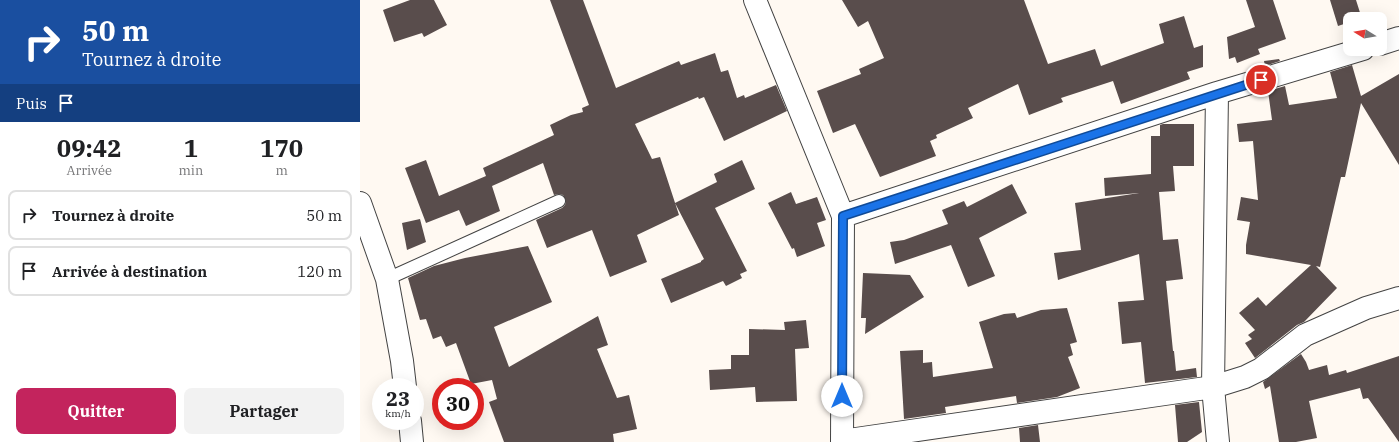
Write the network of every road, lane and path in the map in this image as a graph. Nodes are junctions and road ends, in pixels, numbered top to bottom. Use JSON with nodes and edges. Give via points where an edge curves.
{"nodes":[{"id":1,"x":755,"y":0,"type":"edge"},
{"id":2,"x":1399,"y":38,"type":"edge"},
{"id":3,"x":1387,"y":42,"type":"edge"},
{"id":4,"x":1343,"y":55,"type":"edge"},
{"id":5,"x":1217,"y":93,"type":"junction"},
{"id":6,"x":559,"y":201,"type":"dead end"},
{"id":7,"x":360,"y":203,"type":"edge"},
{"id":8,"x":843,"y":216,"type":"junction"},
{"id":9,"x":387,"y":279,"type":"junction"},
{"id":10,"x":1399,"y":298,"type":"edge"},
{"id":11,"x":405,"y":378,"type":"edge"},
{"id":12,"x":1213,"y":387,"type":"junction"},
{"id":13,"x":411,"y":430,"type":"edge"},
{"id":14,"x":842,"y":441,"type":"edge"},
{"id":15,"x":412,"y":442,"type":"edge"},
{"id":16,"x":1218,"y":442,"type":"edge"}],
"edges":[{"from":1,"to":8,"type":"street"},
{"from":2,"to":3,"type":"street"},
{"from":4,"to":5,"type":"street"},
{"from":5,"to":8,"type":"street"},
{"from":5,"to":12,"type":"street"},
{"from":6,"to":9,"type":"lane"},
{"from":7,"to":9,"type":"street"},
{"from":8,"to":14,"type":"street"},
{"from":9,"to":11,"type":"street"},
{"from":10,"to":12,"type":"street","via":[[1366,308],[1305,335],[1261,369]]},
{"from":12,"to":14,"type":"street"},
{"from":12,"to":16,"type":"street"},
{"from":13,"to":15,"type":"street"}]}
